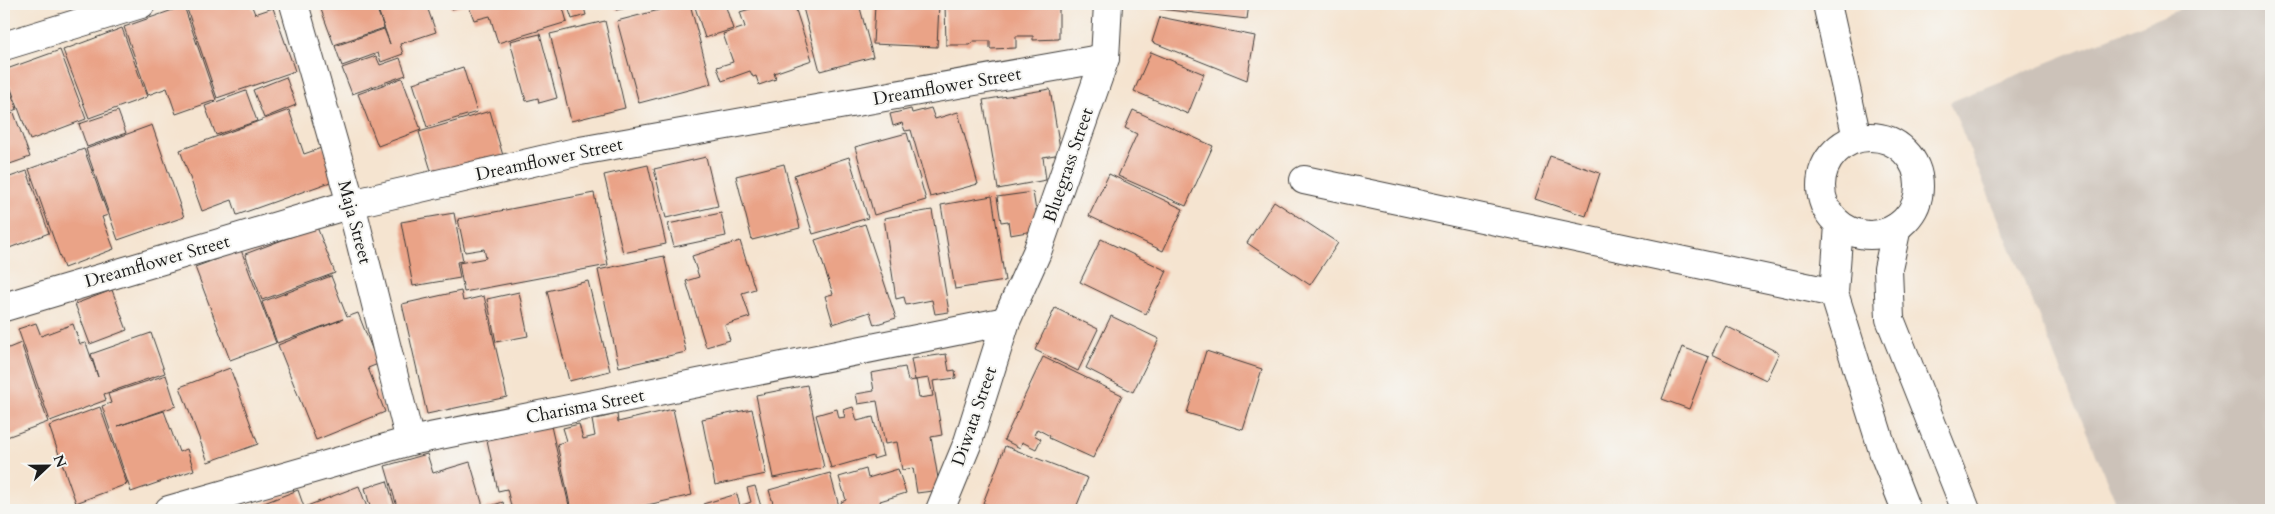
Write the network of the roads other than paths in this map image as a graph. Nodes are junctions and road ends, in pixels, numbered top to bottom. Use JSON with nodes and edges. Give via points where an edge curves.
{"nodes":[{"id":1,"x":141,"y":4,"type":"edge"},
{"id":2,"x":294,"y":4,"type":"edge"},
{"id":3,"x":1108,"y":4,"type":"edge"},
{"id":4,"x":1827,"y":4,"type":"edge"},
{"id":5,"x":4,"y":46,"type":"edge"},
{"id":6,"x":1105,"y":58,"type":"junction"},
{"id":7,"x":1857,"y":138,"type":"junction"},
{"id":8,"x":1304,"y":180,"type":"dead end"},
{"id":9,"x":351,"y":204,"type":"junction"},
{"id":10,"x":1839,"y":225,"type":"junction"},
{"id":11,"x":1897,"y":227,"type":"junction"},
{"id":12,"x":1834,"y":293,"type":"junction"},
{"id":13,"x":4,"y":307,"type":"edge"},
{"id":14,"x":1006,"y":321,"type":"junction"},
{"id":15,"x":410,"y":441,"type":"junction"},
{"id":16,"x":169,"y":510,"type":"edge"},
{"id":17,"x":940,"y":510,"type":"edge"},
{"id":18,"x":1906,"y":510,"type":"edge"},
{"id":19,"x":1966,"y":510,"type":"edge"}],
"edges":[{"from":1,"to":5,"type":"street"},
{"from":2,"to":9,"type":"street","name":"Maja Street"},
{"from":3,"to":6,"type":"street","name":"Bluegrass Street"},
{"from":4,"to":7,"type":"street"},
{"from":6,"to":9,"type":"street","name":"Dreamflower Street","via":[[590,149]]},
{"from":6,"to":14,"type":"street","name":"Bluegrass Street","via":[[1038,252]]},
{"from":7,"to":10,"type":"street","via":[[1843,145],[1824,168],[1823,199]]},
{"from":7,"to":11,"type":"street","via":[[1873,136],[1888,140],[1912,159],[1920,189],[1909,217]]},
{"from":8,"to":12,"type":"street"},
{"from":9,"to":13,"type":"street","name":"Dreamflower Street"},
{"from":9,"to":15,"type":"street","name":"Maja Street"},
{"from":10,"to":11,"type":"street","via":[[1868,235],[1883,234]]},
{"from":10,"to":12,"type":"street"},
{"from":11,"to":19,"type":"street","via":[[1888,269],[1890,319]]},
{"from":12,"to":18,"type":"street","via":[[1884,454]]},
{"from":14,"to":15,"type":"street","name":"Charisma Street"},
{"from":14,"to":17,"type":"street","name":"Diwata Street","via":[[968,442]]},
{"from":15,"to":16,"type":"street","name":"Charisma Street"}]}
